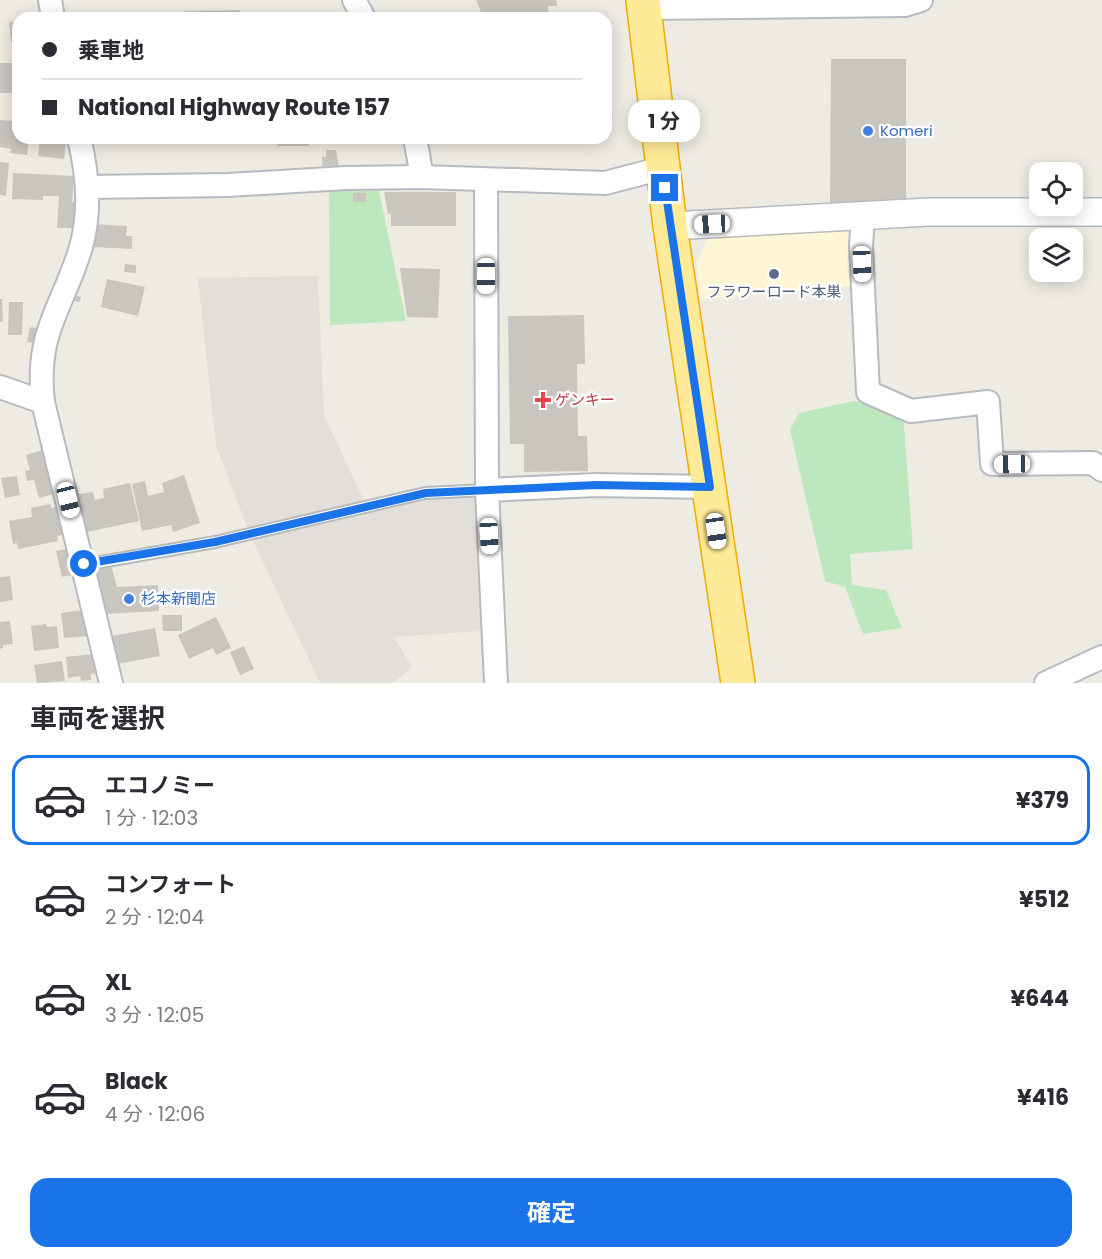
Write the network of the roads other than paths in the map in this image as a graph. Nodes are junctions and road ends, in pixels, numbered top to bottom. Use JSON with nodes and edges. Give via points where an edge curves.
{"nodes":[{"id":1,"x":921,"y":0,"type":"edge"},
{"id":2,"x":644,"y":4,"type":"edge"},
{"id":3,"x":753,"y":4,"type":"edge"},
{"id":4,"x":81,"y":144,"type":"edge"},
{"id":5,"x":416,"y":144,"type":"edge"},
{"id":6,"x":663,"y":168,"type":"junction"},
{"id":7,"x":422,"y":177,"type":"junction"},
{"id":8,"x":486,"y":181,"type":"junction"},
{"id":9,"x":88,"y":187,"type":"junction"},
{"id":10,"x":1102,"y":212,"type":"edge"},
{"id":11,"x":863,"y":215,"type":"junction"},
{"id":12,"x":670,"y":226,"type":"junction"},
{"id":13,"x":0,"y":387,"type":"edge"},
{"id":14,"x":43,"y":402,"type":"junction"},
{"id":15,"x":1102,"y":470,"type":"edge"},
{"id":16,"x":710,"y":487,"type":"junction"},
{"id":17,"x":487,"y":490,"type":"junction"},
{"id":18,"x":84,"y":564,"type":"junction"},
{"id":19,"x":1102,"y":657,"type":"edge"},
{"id":20,"x":111,"y":683,"type":"edge"},
{"id":21,"x":496,"y":683,"type":"edge"},
{"id":22,"x":738,"y":683,"type":"edge"},
{"id":23,"x":1046,"y":683,"type":"edge"}],
"edges":[{"from":1,"to":3,"type":"street","via":[[904,5]]},
{"from":2,"to":3,"type":"street"},
{"from":2,"to":6,"type":"highway"},
{"from":4,"to":9,"type":"street"},
{"from":5,"to":7,"type":"street"},
{"from":6,"to":8,"type":"street","via":[[604,183]]},
{"from":6,"to":12,"type":"highway"},
{"from":7,"to":8,"type":"street"},
{"from":7,"to":9,"type":"street","via":[[228,186]]},
{"from":8,"to":17,"type":"street"},
{"from":9,"to":14,"type":"street","via":[[81,245],[44,342],[40,381]]},
{"from":10,"to":11,"type":"street"},
{"from":11,"to":12,"type":"street"},
{"from":11,"to":15,"type":"street","via":[[868,392],[911,411],[988,402],[992,464],[1093,463]]},
{"from":12,"to":16,"type":"highway"},
{"from":13,"to":14,"type":"street"},
{"from":14,"to":18,"type":"street"},
{"from":16,"to":17,"type":"street","via":[[596,485]]},
{"from":16,"to":22,"type":"highway"},
{"from":17,"to":18,"type":"lane","via":[[426,493],[215,542]]},
{"from":17,"to":21,"type":"street"},
{"from":18,"to":20,"type":"street"},
{"from":19,"to":23,"type":"street"}]}
